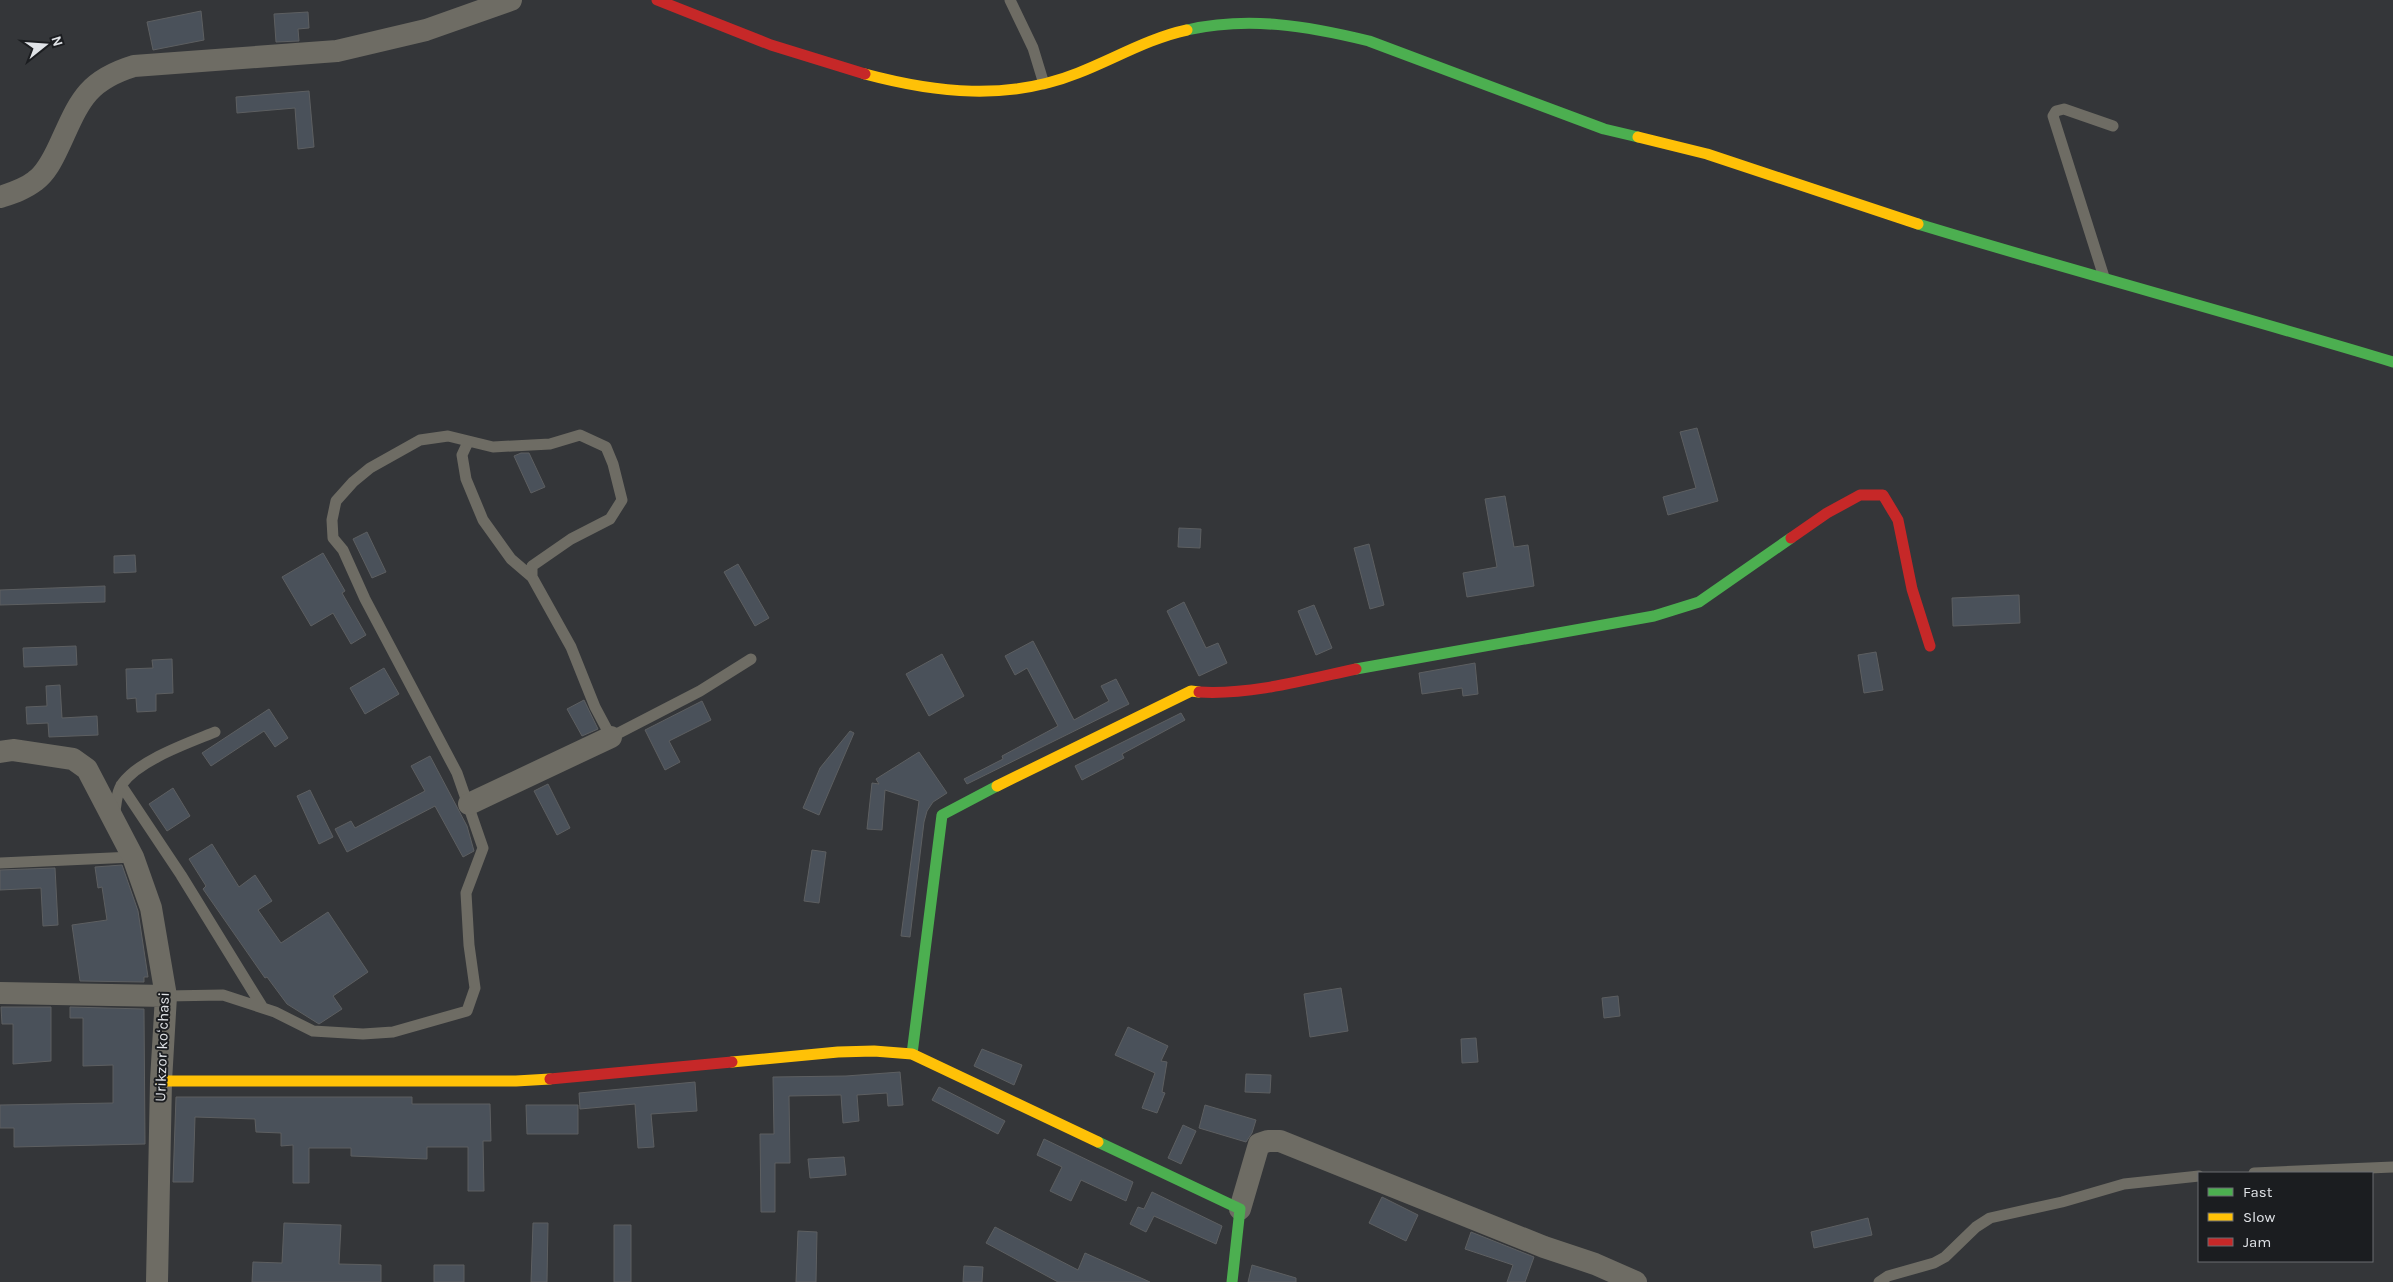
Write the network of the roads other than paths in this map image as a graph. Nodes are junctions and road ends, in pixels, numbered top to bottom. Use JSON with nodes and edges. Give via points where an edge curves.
{"nodes":[{"id":1,"x":511,"y":0,"type":"edge"},
{"id":2,"x":657,"y":0,"type":"edge"},
{"id":3,"x":1010,"y":0,"type":"edge"},
{"id":4,"x":457,"y":9,"type":"edge"},
{"id":5,"x":1044,"y":84,"type":"junction"},
{"id":6,"x":2113,"y":126,"type":"dead end"},
{"id":7,"x":0,"y":197,"type":"edge"},
{"id":8,"x":2104,"y":278,"type":"junction"},
{"id":9,"x":2393,"y":362,"type":"edge"},
{"id":10,"x":468,"y":442,"type":"junction"},
{"id":11,"x":532,"y":577,"type":"junction"},
{"id":12,"x":1930,"y":646,"type":"dead end"},
{"id":13,"x":751,"y":659,"type":"dead end"},
{"id":14,"x":215,"y":732,"type":"dead end"},
{"id":15,"x":611,"y":737,"type":"junction"},
{"id":16,"x":0,"y":752,"type":"edge"},
{"id":17,"x":121,"y":785,"type":"junction"},
{"id":18,"x":469,"y":804,"type":"junction"},
{"id":19,"x":114,"y":820,"type":"junction"},
{"id":20,"x":133,"y":857,"type":"junction"},
{"id":21,"x":0,"y":863,"type":"edge"},
{"id":22,"x":0,"y":993,"type":"edge"},
{"id":23,"x":166,"y":996,"type":"junction"},
{"id":24,"x":263,"y":1008,"type":"junction"},
{"id":25,"x":912,"y":1054,"type":"junction"},
{"id":26,"x":160,"y":1081,"type":"junction"},
{"id":27,"x":2393,"y":1167,"type":"edge"},
{"id":28,"x":2277,"y":1172,"type":"edge"},
{"id":29,"x":2198,"y":1176,"type":"edge"},
{"id":30,"x":1240,"y":1209,"type":"junction"},
{"id":31,"x":157,"y":1282,"type":"edge"},
{"id":32,"x":1232,"y":1282,"type":"edge"},
{"id":33,"x":1636,"y":1282,"type":"edge"},
{"id":34,"x":1879,"y":1282,"type":"edge"}],
"edges":[{"from":1,"to":4,"type":"street"},
{"from":2,"to":5,"type":"street","via":[[746,37],[906,86],[971,92]]},
{"from":3,"to":5,"type":"lane","via":[[1033,48]]},
{"from":4,"to":7,"type":"street","via":[[426,30],[337,51],[134,66],[120,70],[93,86],[78,104],[52,160],[36,181]]},
{"from":5,"to":8,"type":"street","via":[[1084,72],[1151,41],[1216,23],[1260,21],[1336,32],[1370,41],[1604,129],[1707,154],[1902,219]]},
{"from":6,"to":8,"type":"lane","via":[[2064,109],[2056,111],[2053,116]]},
{"from":8,"to":9,"type":"street"},
{"from":10,"to":11,"type":"lane","via":[[462,455],[466,480],[483,520],[511,559]]},
{"from":10,"to":11,"type":"lane","via":[[493,446],[550,444],[580,435],[606,447],[614,464],[622,500],[610,519],[571,539],[532,566]]},
{"from":10,"to":18,"type":"lane","via":[[448,436],[420,440],[370,468],[336,501],[332,520],[333,538],[343,550],[365,599],[458,774]]},
{"from":11,"to":15,"type":"lane","via":[[571,647]]},
{"from":12,"to":25,"type":"street","via":[[1912,589],[1898,520],[1883,495],[1860,495],[1828,513],[1699,602],[1654,616],[1406,659],[1277,686],[1220,693],[1191,691],[942,815]]},
{"from":13,"to":15,"type":"lane","via":[[700,691]]},
{"from":14,"to":17,"type":"lane","via":[[140,768]]},
{"from":15,"to":18,"type":"street"},
{"from":16,"to":19,"type":"street","name":"Urikzor koʻchasi","via":[[13,750],[72,759],[88,769]]},
{"from":17,"to":19,"type":"lane"},
{"from":17,"to":24,"type":"lane"},
{"from":18,"to":24,"type":"lane","via":[[483,848],[466,893],[475,988],[467,1011],[393,1032],[363,1034],[313,1031]]},
{"from":19,"to":20,"type":"street","name":"Urikzor koʻchasi"},
{"from":20,"to":21,"type":"lane"},
{"from":20,"to":23,"type":"street","name":"Urikzor koʻchasi","via":[[151,908]]},
{"from":22,"to":23,"type":"street"},
{"from":23,"to":24,"type":"lane","via":[[223,995]]},
{"from":23,"to":26,"type":"street","name":"Urikzor koʻchasi"},
{"from":25,"to":26,"type":"street","via":[[838,1052],[516,1081]]},
{"from":25,"to":30,"type":"street"},
{"from":26,"to":31,"type":"street","name":"Urikzor koʻchasi"},
{"from":27,"to":28,"type":"lane"},
{"from":29,"to":34,"type":"lane","via":[[2124,1184],[1990,1218],[1945,1257]]},
{"from":30,"to":32,"type":"street"},
{"from":30,"to":33,"type":"street","via":[[1259,1144],[1268,1140],[1280,1141]]}]}
